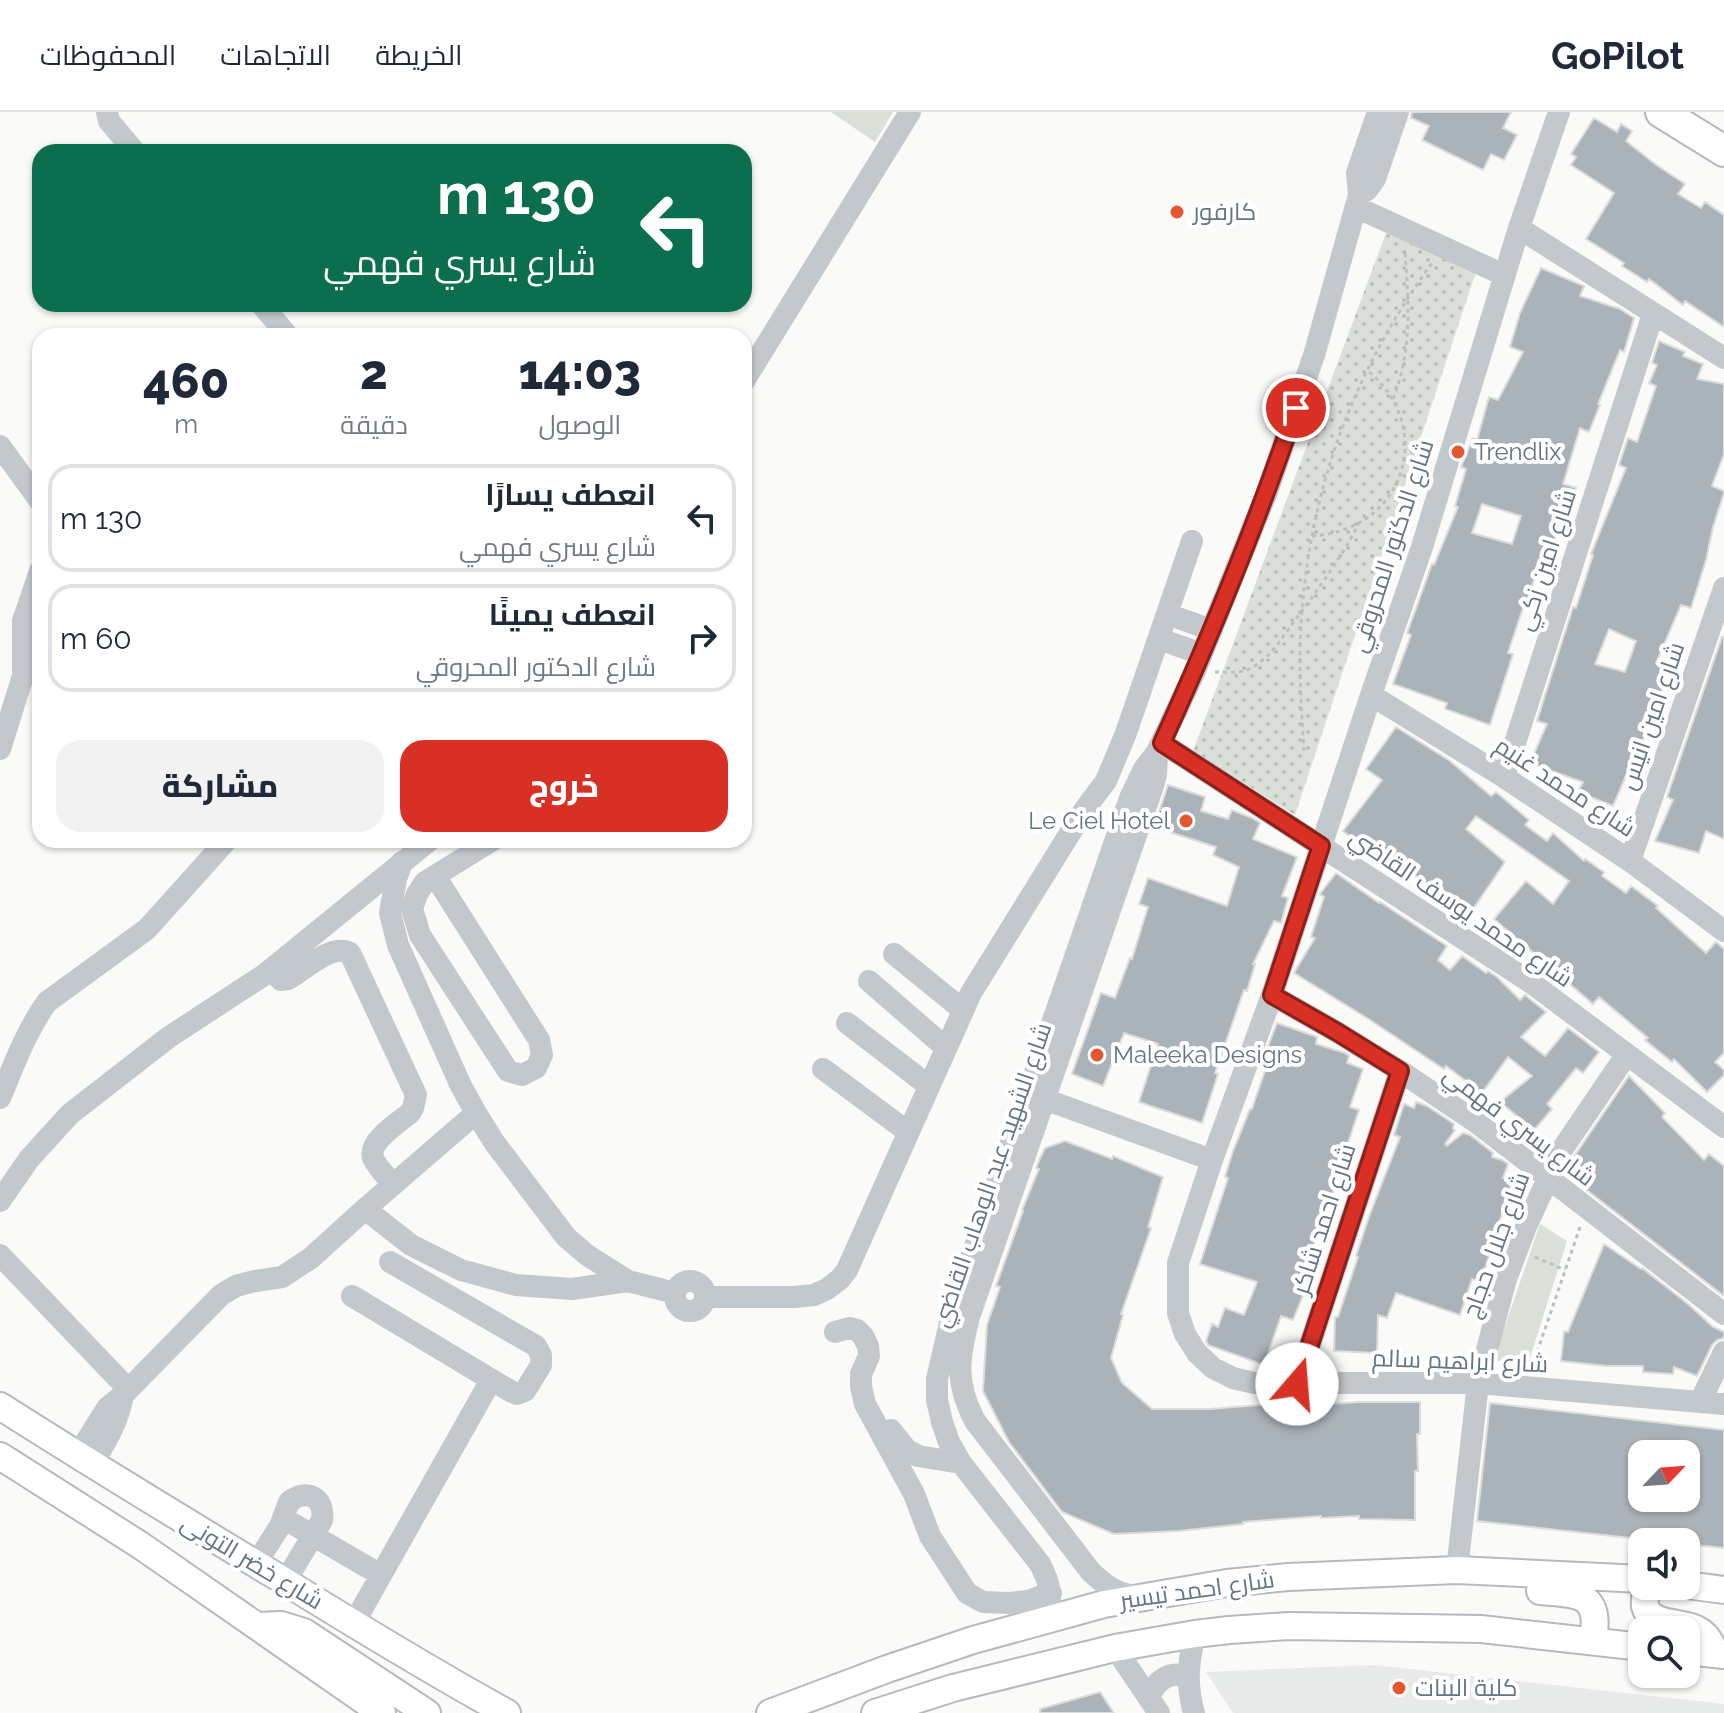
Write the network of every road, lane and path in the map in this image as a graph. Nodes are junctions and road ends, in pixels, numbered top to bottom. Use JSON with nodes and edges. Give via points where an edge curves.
{"nodes":[{"id":1,"x":107,"y":112,"type":"edge"},
{"id":2,"x":910,"y":112,"type":"edge"},
{"id":3,"x":1378,"y":112,"type":"edge"},
{"id":4,"x":1398,"y":112,"type":"edge"},
{"id":5,"x":1559,"y":112,"type":"edge"},
{"id":6,"x":1661,"y":112,"type":"edge"},
{"id":7,"x":128,"y":144,"type":"edge"},
{"id":8,"x":1724,"y":151,"type":"edge"},
{"id":9,"x":1357,"y":201,"type":"junction"},
{"id":10,"x":1519,"y":228,"type":"junction"},
{"id":11,"x":1404,"y":229,"type":"junction"},
{"id":12,"x":1444,"y":247,"type":"junction"},
{"id":13,"x":1504,"y":275,"type":"junction"},
{"id":14,"x":1408,"y":296,"type":"junction"},
{"id":15,"x":268,"y":312,"type":"edge"},
{"id":16,"x":1653,"y":314,"type":"junction"},
{"id":17,"x":281,"y":328,"type":"edge"},
{"id":18,"x":1724,"y":358,"type":"edge"},
{"id":19,"x":752,"y":368,"type":"edge"},
{"id":20,"x":1366,"y":370,"type":"junction"},
{"id":21,"x":1393,"y":399,"type":"junction"},
{"id":22,"x":0,"y":446,"type":"edge"},
{"id":23,"x":32,"y":490,"type":"edge"},
{"id":24,"x":1359,"y":524,"type":"junction"},
{"id":25,"x":1312,"y":536,"type":"junction"},
{"id":26,"x":1192,"y":541,"type":"dead end"},
{"id":27,"x":1724,"y":588,"type":"edge"},
{"id":28,"x":32,"y":595,"type":"edge"},
{"id":29,"x":1302,"y":611,"type":"junction"},
{"id":30,"x":1167,"y":614,"type":"junction"},
{"id":31,"x":1212,"y":630,"type":"junction"},
{"id":32,"x":1159,"y":639,"type":"junction"},
{"id":33,"x":1198,"y":662,"type":"junction"},
{"id":34,"x":1371,"y":695,"type":"junction"},
{"id":35,"x":1160,"y":748,"type":"junction"},
{"id":36,"x":0,"y":749,"type":"edge"},
{"id":37,"x":1304,"y":751,"type":"dead end"},
{"id":38,"x":1504,"y":777,"type":"junction"},
{"id":39,"x":1321,"y":846,"type":"junction"},
{"id":40,"x":220,"y":848,"type":"edge"},
{"id":41,"x":420,"y":848,"type":"edge"},
{"id":42,"x":476,"y":848,"type":"edge"},
{"id":43,"x":1630,"y":861,"type":"junction"},
{"id":44,"x":402,"y":862,"type":"junction"},
{"id":45,"x":435,"y":876,"type":"junction"},
{"id":46,"x":349,"y":905,"type":"junction"},
{"id":47,"x":390,"y":913,"type":"junction"},
{"id":48,"x":1724,"y":931,"type":"edge"},
{"id":49,"x":894,"y":954,"type":"dead end"},
{"id":50,"x":271,"y":970,"type":"junction"},
{"id":51,"x":869,"y":981,"type":"dead end"},
{"id":52,"x":1272,"y":995,"type":"junction"},
{"id":53,"x":963,"y":1010,"type":"junction"},
{"id":54,"x":847,"y":1023,"type":"dead end"},
{"id":55,"x":946,"y":1048,"type":"junction"},
{"id":56,"x":1627,"y":1054,"type":"junction"},
{"id":57,"x":823,"y":1069,"type":"dead end"},
{"id":58,"x":1400,"y":1071,"type":"junction"},
{"id":59,"x":929,"y":1086,"type":"junction"},
{"id":60,"x":0,"y":1098,"type":"edge"},
{"id":61,"x":1044,"y":1099,"type":"junction"},
{"id":62,"x":476,"y":1113,"type":"junction"},
{"id":63,"x":1724,"y":1127,"type":"edge"},
{"id":64,"x":908,"y":1132,"type":"junction"},
{"id":65,"x":1212,"y":1160,"type":"junction"},
{"id":66,"x":1547,"y":1178,"type":"junction"},
{"id":67,"x":393,"y":1184,"type":"junction"},
{"id":68,"x":0,"y":1201,"type":"edge"},
{"id":69,"x":1586,"y":1208,"type":"junction"},
{"id":70,"x":365,"y":1209,"type":"junction"},
{"id":71,"x":1517,"y":1250,"type":"junction"},
{"id":72,"x":0,"y":1255,"type":"edge"},
{"id":73,"x":390,"y":1262,"type":"dead end"},
{"id":74,"x":1565,"y":1270,"type":"junction"},
{"id":75,"x":628,"y":1281,"type":"junction"},
{"id":76,"x":352,"y":1296,"type":"dead end"},
{"id":77,"x":1724,"y":1314,"type":"edge"},
{"id":78,"x":1724,"y":1352,"type":"edge"},
{"id":79,"x":491,"y":1380,"type":"junction"},
{"id":80,"x":1478,"y":1383,"type":"junction"},
{"id":81,"x":1297,"y":1384,"type":"junction"},
{"id":82,"x":1525,"y":1387,"type":"junction"},
{"id":83,"x":125,"y":1392,"type":"junction"},
{"id":84,"x":1700,"y":1402,"type":"junction"},
{"id":85,"x":1724,"y":1404,"type":"edge"},
{"id":86,"x":0,"y":1406,"type":"edge"},
{"id":87,"x":0,"y":1456,"type":"edge"},
{"id":88,"x":84,"y":1460,"type":"junction"},
{"id":89,"x":961,"y":1463,"type":"junction"},
{"id":90,"x":283,"y":1518,"type":"junction"},
{"id":91,"x":313,"y":1535,"type":"junction"},
{"id":92,"x":1073,"y":1549,"type":"junction"},
{"id":93,"x":256,"y":1564,"type":"junction"},
{"id":94,"x":1457,"y":1570,"type":"junction"},
{"id":95,"x":1497,"y":1572,"type":"junction"},
{"id":96,"x":381,"y":1575,"type":"junction"},
{"id":97,"x":1628,"y":1578,"type":"edge"},
{"id":98,"x":285,"y":1582,"type":"junction"},
{"id":99,"x":1047,"y":1582,"type":"junction"},
{"id":100,"x":1700,"y":1587,"type":"edge"},
{"id":101,"x":1724,"y":1590,"type":"edge"},
{"id":102,"x":1146,"y":1597,"type":"junction"},
{"id":103,"x":1646,"y":1600,"type":"edge"},
{"id":104,"x":1045,"y":1619,"type":"junction"},
{"id":105,"x":354,"y":1623,"type":"junction"},
{"id":106,"x":258,"y":1626,"type":"junction"},
{"id":107,"x":1195,"y":1634,"type":"junction"},
{"id":108,"x":1593,"y":1641,"type":"junction"},
{"id":109,"x":1628,"y":1645,"type":"edge"},
{"id":110,"x":1115,"y":1648,"type":"junction"},
{"id":111,"x":1700,"y":1653,"type":"edge"},
{"id":112,"x":1720,"y":1655,"type":"edge"},
{"id":113,"x":1188,"y":1676,"type":"junction"},
{"id":114,"x":1154,"y":1706,"type":"edge"},
{"id":115,"x":382,"y":1713,"type":"edge"},
{"id":116,"x":427,"y":1713,"type":"edge"},
{"id":117,"x":507,"y":1713,"type":"edge"},
{"id":118,"x":770,"y":1713,"type":"edge"},
{"id":119,"x":875,"y":1713,"type":"edge"},
{"id":120,"x":1194,"y":1713,"type":"edge"}],
"edges":[{"from":1,"to":7,"type":"street"},
{"from":2,"to":19,"type":"street"},
{"from":3,"to":9,"type":"street","name":"شارع الشهيد عبد الوهاب القاضي","via":[[1357,173]]},
{"from":4,"to":9,"type":"street","name":"شارع الشهيد عبد الوهاب القاضي","via":[[1375,179]]},
{"from":5,"to":10,"type":"street","name":"شارع الدكتور المحروقي"},
{"from":6,"to":8,"type":"highway"},
{"from":9,"to":11,"type":"street"},
{"from":9,"to":31,"type":"street","name":"شارع الشهيد عبد الوهاب القاضي","via":[[1315,352]]},
{"from":10,"to":13,"type":"street","name":"شارع الدكتور المحروقي"},
{"from":10,"to":16,"type":"street"},
{"from":11,"to":12,"type":"street"},
{"from":11,"to":14,"type":"path"},
{"from":12,"to":13,"type":"street"},
{"from":12,"to":14,"type":"path"},
{"from":13,"to":34,"type":"street","name":"شارع الدكتور المحروقي"},
{"from":14,"to":20,"type":"path"},
{"from":14,"to":21,"type":"path","via":[[1404,369]]},
{"from":15,"to":17,"type":"street"},
{"from":16,"to":18,"type":"street"},
{"from":16,"to":38,"type":"street","name":"شارع امين زكي"},
{"from":20,"to":21,"type":"path"},
{"from":20,"to":25,"type":"path","via":[[1333,451]]},
{"from":21,"to":24,"type":"path","via":[[1405,436],[1400,474],[1381,507]]},
{"from":22,"to":23,"type":"street"},
{"from":24,"to":25,"type":"path"},
{"from":24,"to":29,"type":"path"},
{"from":25,"to":29,"type":"path"},
{"from":26,"to":30,"type":"street"},
{"from":27,"to":43,"type":"street","name":"شارع امين انيس"},
{"from":28,"to":36,"type":"street","via":[[23,621],[23,676]]},
{"from":29,"to":33,"type":"path","via":[[1264,659],[1248,670],[1237,673]]},
{"from":29,"to":37,"type":"path"},
{"from":30,"to":31,"type":"street"},
{"from":30,"to":32,"type":"street"},
{"from":31,"to":33,"type":"street","name":"شارع الشهيد عبد الوهاب القاضي"},
{"from":32,"to":33,"type":"street"},
{"from":32,"to":53,"type":"street","via":[[1106,781]]},
{"from":33,"to":35,"type":"street","name":"شارع الشهيد عبد الوهاب القاضي"},
{"from":34,"to":38,"type":"street","name":"شارع محمد غنيم"},
{"from":34,"to":39,"type":"street","name":"شارع الدكتور المحروقي"},
{"from":35,"to":39,"type":"street","name":"شارع محمد يوسف القاضي"},
{"from":35,"to":61,"type":"street","name":"شارع الشهيد عبد الوهاب القاضي","via":[[1152,789]]},
{"from":35,"to":89,"type":"street","name":"شارع الشهيد عبد الوهاب القاضي","via":[[1130,798],[953,1310],[937,1400]]},
{"from":38,"to":43,"type":"street","name":"شارع محمد غنيم"},
{"from":39,"to":52,"type":"street","name":"شارع الدكتور المحروقي"},
{"from":39,"to":56,"type":"street","name":"شارع محمد يوسف القاضي","via":[[1533,984]]},
{"from":40,"to":60,"type":"street","via":[[147,929],[47,1002]]},
{"from":41,"to":44,"type":"street"},
{"from":42,"to":45,"type":"street"},
{"from":43,"to":48,"type":"street","name":"شارع محمد غنيم"},
{"from":44,"to":46,"type":"street"},
{"from":44,"to":47,"type":"street"},
{"from":45,"to":45,"type":"street","via":[[425,882],[412,909],[420,935],[508,1071],[522,1075],[536,1068],[542,1055],[539,1040]]},
{"from":46,"to":47,"type":"street","via":[[377,906]]},
{"from":46,"to":50,"type":"street"},
{"from":47,"to":62,"type":"street","via":[[398,945]]},
{"from":49,"to":53,"type":"street"},
{"from":50,"to":67,"type":"street","via":[[281,980],[288,979],[332,951],[350,953],[416,1095],[410,1113],[373,1149],[373,1158]]},
{"from":50,"to":68,"type":"street","via":[[169,1037],[70,1114]]},
{"from":51,"to":55,"type":"street"},
{"from":52,"to":58,"type":"street","name":"شارع يسري فهمي"},
{"from":52,"to":65,"type":"street","name":"شارع ابراهيم سالم"},
{"from":53,"to":55,"type":"street"},
{"from":54,"to":59,"type":"street"},
{"from":55,"to":59,"type":"street"},
{"from":56,"to":63,"type":"street","name":"شارع محمد يوسف القاضي"},
{"from":56,"to":66,"type":"street","name":"شارع جلال حجاج"},
{"from":57,"to":64,"type":"street"},
{"from":58,"to":66,"type":"street","name":"شارع يسري فهمي"},
{"from":58,"to":81,"type":"street","name":"شارع احمد شاكر"},
{"from":59,"to":64,"type":"street"},
{"from":61,"to":65,"type":"street"},
{"from":61,"to":92,"type":"street","name":"شارع الشهيد عبد الوهاب القاضي","via":[[969,1317],[960,1376],[975,1421]]},
{"from":62,"to":67,"type":"street"},
{"from":62,"to":75,"type":"street","via":[[566,1237]]},
{"from":64,"to":75,"type":"street","via":[[847,1270],[827,1289],[794,1297],[705,1297],[701,1307],[691,1311],[677,1304],[675,1293]]},
{"from":65,"to":81,"type":"street","name":"شارع ابراهيم سالم","via":[[1178,1263],[1178,1313],[1185,1334],[1213,1368],[1233,1378]]},
{"from":66,"to":69,"type":"street","name":"شارع يسري فهمي"},
{"from":66,"to":71,"type":"street","name":"شارع جلال حجاج"},
{"from":67,"to":70,"type":"street"},
{"from":69,"to":74,"type":"path"},
{"from":69,"to":77,"type":"street","name":"شارع يسري فهمي"},
{"from":70,"to":75,"type":"street","via":[[411,1245],[461,1270],[516,1285],[572,1289]]},
{"from":70,"to":83,"type":"street","via":[[282,1277],[236,1286],[221,1295]]},
{"from":71,"to":74,"type":"path"},
{"from":71,"to":80,"type":"street","name":"شارع جلال حجاج"},
{"from":72,"to":83,"type":"street"},
{"from":73,"to":79,"type":"street","via":[[539,1350],[541,1365],[525,1391],[517,1394]]},
{"from":74,"to":82,"type":"path"},
{"from":76,"to":79,"type":"street"},
{"from":78,"to":84,"type":"street"},
{"from":79,"to":96,"type":"street"},
{"from":80,"to":81,"type":"street","name":"شارع ابراهيم سالم"},
{"from":80,"to":82,"type":"street","name":"شارع ابراهيم سالم"},
{"from":80,"to":94,"type":"street","name":"شارع جلال حجاج"},
{"from":82,"to":84,"type":"street","name":"شارع ابراهيم سالم"},
{"from":83,"to":88,"type":"street","via":[[113,1429]]},
{"from":84,"to":85,"type":"street","name":"شارع ابراهيم سالم"},
{"from":86,"to":88,"type":"main road","name":"شارع خضر التونى"},
{"from":87,"to":106,"type":"main road","name":"شارع خضر التونى"},
{"from":88,"to":93,"type":"main road","name":"شارع خضر التونى"},
{"from":89,"to":99,"type":"street","name":"شارع الشهيد عبد الوهاب القاضي"},
{"from":89,"to":99,"type":"street","via":[[918,1456],[891,1430],[872,1391],[882,1352],[872,1325],[845,1316],[830,1329],[849,1328],[863,1336],[869,1356],[861,1374],[865,1404],[914,1494],[930,1536],[967,1593],[983,1602],[1028,1601]]},
{"from":90,"to":91,"type":"street"},
{"from":90,"to":91,"type":"street","via":[[289,1502],[309,1496],[323,1513]]},
{"from":90,"to":93,"type":"street"},
{"from":91,"to":96,"type":"street"},
{"from":91,"to":98,"type":"street"},
{"from":92,"to":99,"type":"street","via":[[1071,1561]]},
{"from":92,"to":102,"type":"street","name":"شارع الشهيد عبد الوهاب القاضي","via":[[1114,1591]]},
{"from":93,"to":98,"type":"main road","name":"شارع خضر التونى"},
{"from":94,"to":95,"type":"main road","name":"شارع احمد تيسير"},
{"from":94,"to":102,"type":"main road","name":"شارع احمد تيسير","via":[[1288,1577]]},
{"from":95,"to":97,"type":"main road","name":"شارع احمد تيسير"},
{"from":95,"to":108,"type":"main road","via":[[1524,1589],[1583,1597],[1594,1612]]},
{"from":96,"to":105,"type":"street"},
{"from":98,"to":105,"type":"main road","name":"شارع خضر التونى"},
{"from":99,"to":104,"type":"street","via":[[1050,1608]]},
{"from":100,"to":101,"type":"main road"},
{"from":102,"to":104,"type":"main road","name":"شارع احمد تيسير"},
{"from":103,"to":112,"type":"main road","via":[[1649,1614],[1696,1629]]},
{"from":104,"to":118,"type":"main road","name":"شارع احمد تيسير","via":[[930,1654]]},
{"from":105,"to":117,"type":"main road","name":"شارع خضر التونى"},
{"from":106,"to":115,"type":"main road","name":"شارع خضر التونى"},
{"from":106,"to":116,"type":"main road","via":[[304,1632]]},
{"from":107,"to":108,"type":"main road","name":"شارع احمد تيسير","via":[[1289,1626],[1431,1628]]},
{"from":107,"to":110,"type":"main road","name":"شارع احمد تيسير"},
{"from":107,"to":113,"type":"street"},
{"from":108,"to":109,"type":"main road","name":"شارع احمد تيسير"},
{"from":110,"to":114,"type":"street"},
{"from":110,"to":119,"type":"main road","name":"شارع احمد تيسير"},
{"from":111,"to":112,"type":"main road"},
{"from":113,"to":114,"type":"street","via":[[1174,1674],[1155,1685]]},
{"from":113,"to":120,"type":"street"}]}
